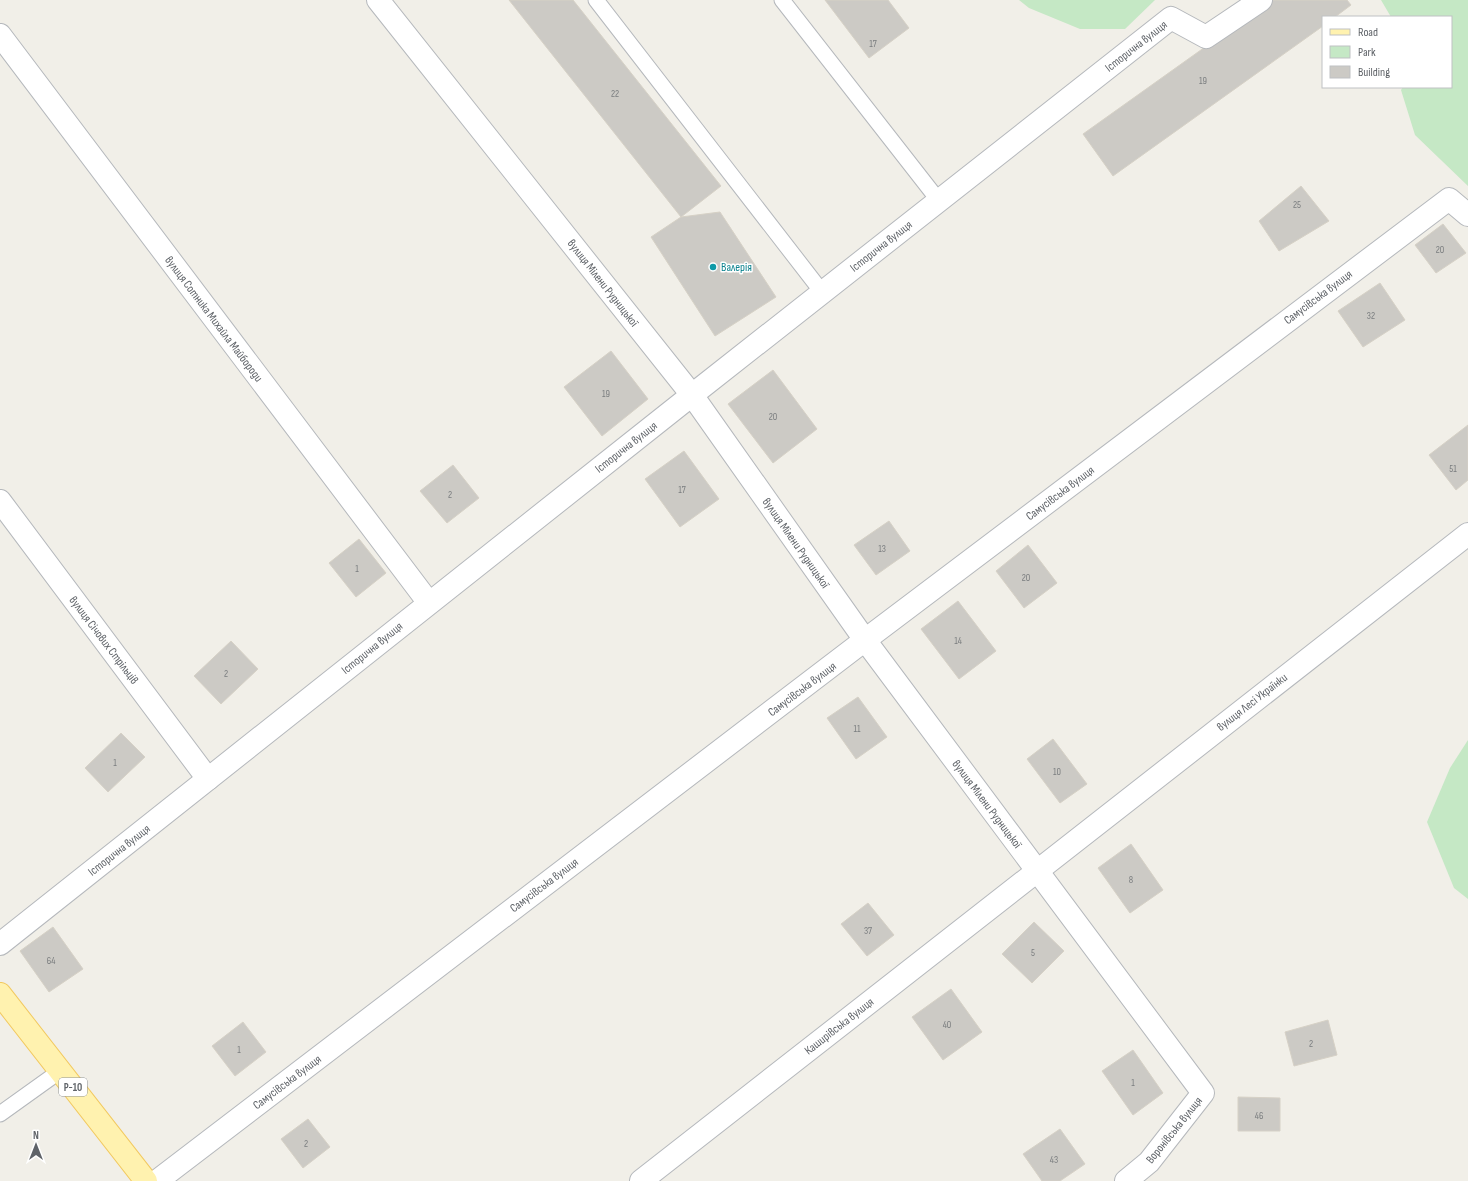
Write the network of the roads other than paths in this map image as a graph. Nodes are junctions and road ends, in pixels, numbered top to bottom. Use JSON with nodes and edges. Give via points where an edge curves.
{"nodes":[{"id":1,"x":378,"y":0,"type":"edge"},
{"id":2,"x":596,"y":0,"type":"edge"},
{"id":3,"x":782,"y":0,"type":"edge"},
{"id":4,"x":1261,"y":0,"type":"edge"},
{"id":5,"x":0,"y":35,"type":"edge"},
{"id":6,"x":939,"y":201,"type":"junction"},
{"id":7,"x":1468,"y":215,"type":"edge"},
{"id":8,"x":822,"y":292,"type":"junction"},
{"id":9,"x":692,"y":395,"type":"junction"},
{"id":10,"x":0,"y":501,"type":"edge"},
{"id":11,"x":1468,"y":534,"type":"edge"},
{"id":12,"x":428,"y":603,"type":"junction"},
{"id":13,"x":865,"y":640,"type":"junction"},
{"id":14,"x":208,"y":778,"type":"junction"},
{"id":15,"x":1037,"y":871,"type":"junction"},
{"id":16,"x":0,"y":944,"type":"edge"},
{"id":17,"x":0,"y":994,"type":"edge"},
{"id":18,"x":60,"y":1071,"type":"junction"},
{"id":19,"x":1203,"y":1093,"type":"joint"},
{"id":20,"x":0,"y":1114,"type":"edge"},
{"id":21,"x":146,"y":1181,"type":"edge"},
{"id":22,"x":157,"y":1181,"type":"edge"},
{"id":23,"x":641,"y":1181,"type":"edge"},
{"id":24,"x":1126,"y":1181,"type":"edge"}],
"edges":[{"from":1,"to":9,"type":"street","name":"вулиця Мілени Рудницької"},
{"from":2,"to":8,"type":"lane"},
{"from":3,"to":6,"type":"lane"},
{"from":4,"to":6,"type":"street","name":"Історична вулиця","via":[[1206,37],[1171,18]]},
{"from":5,"to":12,"type":"street","name":"вулиця Сотника Михайла Майбороди"},
{"from":6,"to":8,"type":"street","name":"Історична вулиця"},
{"from":7,"to":13,"type":"street","name":"Самусівська вулиця","via":[[1449,199]]},
{"from":8,"to":9,"type":"street","name":"Історична вулиця"},
{"from":9,"to":12,"type":"street","name":"Історична вулиця"},
{"from":9,"to":13,"type":"street","name":"вулиця Мілени Рудницької"},
{"from":10,"to":14,"type":"street","name":"вулиця Січових Стрільців"},
{"from":11,"to":15,"type":"street","name":"вулиця Лесі Українки"},
{"from":12,"to":14,"type":"street","name":"Історична вулиця"},
{"from":13,"to":15,"type":"street","name":"вулиця Мілени Рудницької"},
{"from":13,"to":22,"type":"street","name":"Самусівська вулиця"},
{"from":14,"to":16,"type":"street","name":"Історична вулиця"},
{"from":15,"to":19,"type":"street","name":"вулиця Мілени Рудницької"},
{"from":15,"to":23,"type":"street","name":"Каширівська вулиця"},
{"from":17,"to":18,"type":"main road","number":"Р-10"},
{"from":18,"to":20,"type":"lane"},
{"from":18,"to":21,"type":"main road","number":"Р-10"},
{"from":19,"to":24,"type":"street","name":"Воронівська вулиця","via":[[1149,1162]]}]}
